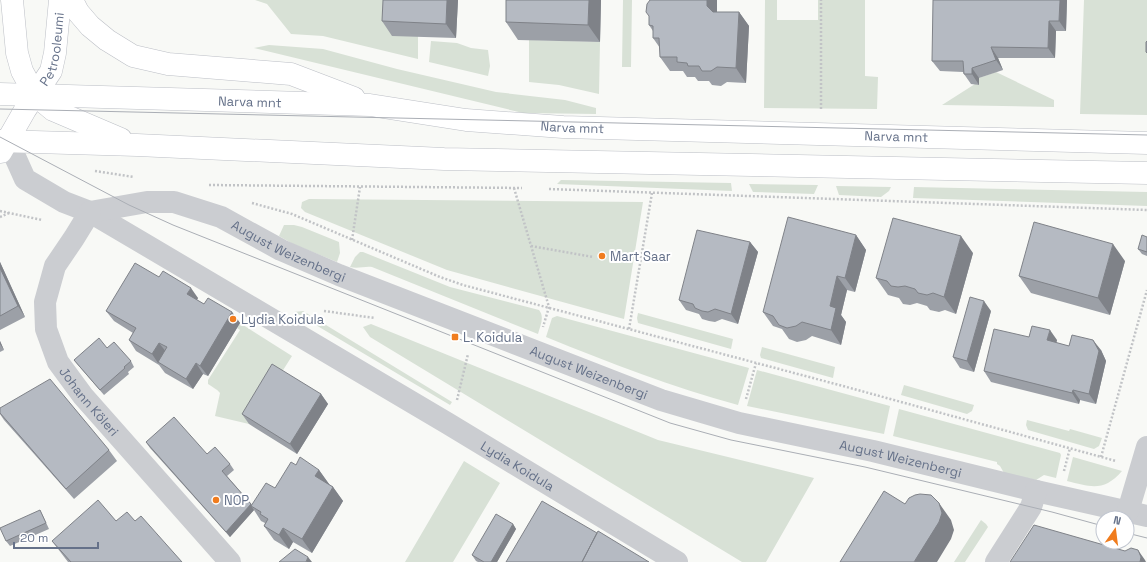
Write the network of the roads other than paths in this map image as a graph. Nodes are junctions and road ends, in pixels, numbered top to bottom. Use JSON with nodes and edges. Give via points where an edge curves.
{"nodes":[{"id":1,"x":12,"y":0,"type":"edge"},
{"id":2,"x":60,"y":0,"type":"edge"},
{"id":3,"x":72,"y":0,"type":"edge"},
{"id":4,"x":0,"y":94,"type":"edge"},
{"id":5,"x":35,"y":95,"type":"junction"},
{"id":6,"x":370,"y":105,"type":"junction"},
{"id":7,"x":1147,"y":143,"type":"edge"},
{"id":8,"x":3,"y":145,"type":"edge"},
{"id":9,"x":137,"y":145,"type":"junction"},
{"id":10,"x":1147,"y":173,"type":"edge"},
{"id":11,"x":90,"y":212,"type":"junction"},
{"id":12,"x":1144,"y":457,"type":"edge"},
{"id":13,"x":1036,"y":491,"type":"junction"},
{"id":14,"x":1137,"y":513,"type":"edge"},
{"id":15,"x":230,"y":562,"type":"edge"},
{"id":16,"x":677,"y":562,"type":"edge"},
{"id":17,"x":996,"y":562,"type":"edge"}],
"edges":[{"from":1,"to":5,"type":"main road","via":[[17,53],[22,71]]},
{"from":2,"to":5,"type":"main road","name":"Petrooleumi","via":[[56,53],[51,71]]},
{"from":3,"to":6,"type":"main road","via":[[90,26],[133,56],[168,64],[291,74]]},
{"from":4,"to":5,"type":"main road","name":"Narva mnt"},
{"from":5,"to":6,"type":"main road","name":"Narva mnt"},
{"from":5,"to":8,"type":"main road","name":"Petrooleumi"},
{"from":5,"to":9,"type":"main road","via":[[52,110]]},
{"from":6,"to":7,"type":"main road","name":"Narva mnt","via":[[466,120],[563,127]]},
{"from":8,"to":9,"type":"main road"},
{"from":8,"to":11,"type":"street","via":[[25,179],[64,202]]},
{"from":9,"to":10,"type":"main road","via":[[444,159]]},
{"from":11,"to":13,"type":"street","name":"August Weizenbergi","via":[[148,202],[174,202],[221,218],[303,260],[661,400],[739,423],[873,451]]},
{"from":11,"to":15,"type":"street","name":"Johann Köleri","via":[[55,266],[45,302],[46,329],[58,362],[83,396]]},
{"from":11,"to":16,"type":"street","name":"Lydia Koidula","via":[[448,423]]},
{"from":12,"to":14,"type":"street"},
{"from":13,"to":14,"type":"street","name":"August Weizenbergi"},
{"from":13,"to":17,"type":"street","via":[[1031,507]]}]}
